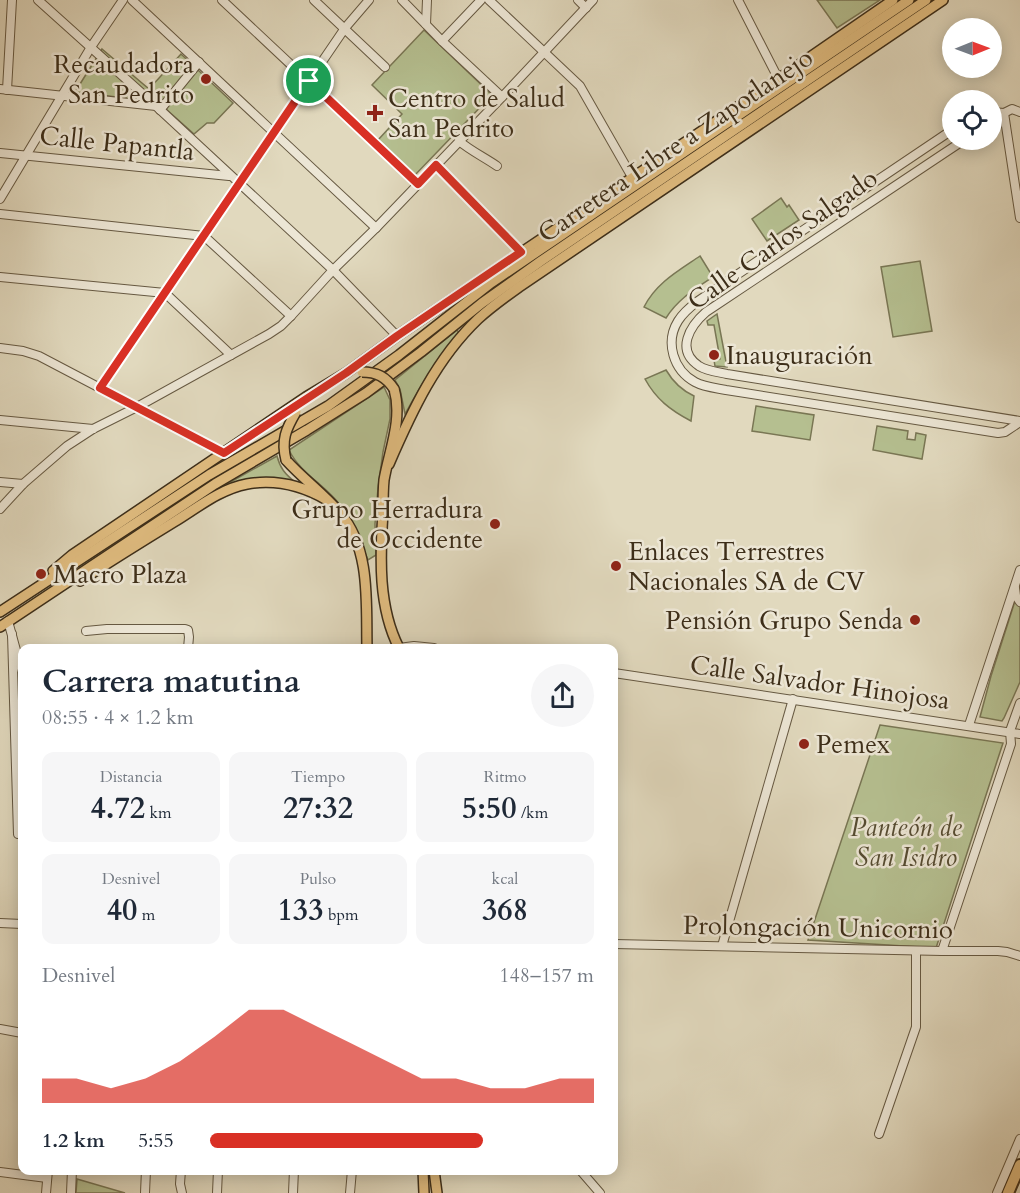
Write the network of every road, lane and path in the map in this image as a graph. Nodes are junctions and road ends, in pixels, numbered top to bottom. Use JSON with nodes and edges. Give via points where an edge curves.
{"nodes":[{"id":1,"x":12,"y":0,"type":"edge"},
{"id":2,"x":38,"y":0,"type":"edge"},
{"id":3,"x":123,"y":0,"type":"edge"},
{"id":4,"x":132,"y":0,"type":"edge"},
{"id":5,"x":222,"y":0,"type":"edge"},
{"id":6,"x":314,"y":0,"type":"edge"},
{"id":7,"x":369,"y":0,"type":"edge"},
{"id":8,"x":402,"y":0,"type":"edge"},
{"id":9,"x":428,"y":0,"type":"edge"},
{"id":10,"x":482,"y":0,"type":"edge"},
{"id":11,"x":489,"y":0,"type":"edge"},
{"id":12,"x":578,"y":0,"type":"edge"},
{"id":13,"x":593,"y":0,"type":"edge"},
{"id":14,"x":738,"y":0,"type":"edge"},
{"id":15,"x":893,"y":0,"type":"edge"},
{"id":16,"x":909,"y":0,"type":"edge"},
{"id":17,"x":926,"y":0,"type":"edge"},
{"id":18,"x":943,"y":0,"type":"edge"},
{"id":19,"x":586,"y":8,"type":"junction"},
{"id":20,"x":426,"y":24,"type":"junction"},
{"id":21,"x":345,"y":28,"type":"junction"},
{"id":22,"x":442,"y":41,"type":"junction"},
{"id":23,"x":91,"y":47,"type":"junction"},
{"id":24,"x":544,"y":52,"type":"junction"},
{"id":25,"x":199,"y":62,"type":"junction"},
{"id":26,"x":385,"y":67,"type":"dead end"},
{"id":27,"x":778,"y":78,"type":"junction"},
{"id":28,"x":309,"y":81,"type":"junction"},
{"id":29,"x":3,"y":89,"type":"edge"},
{"id":30,"x":63,"y":96,"type":"junction"},
{"id":31,"x":502,"y":97,"type":"junction"},
{"id":32,"x":158,"y":108,"type":"junction"},
{"id":33,"x":1020,"y":112,"type":"edge"},
{"id":34,"x":1004,"y":113,"type":"joint"},
{"id":35,"x":274,"y":133,"type":"junction"},
{"id":36,"x":942,"y":137,"type":"edge"},
{"id":37,"x":459,"y":141,"type":"junction"},
{"id":38,"x":949,"y":150,"type":"edge"},
{"id":39,"x":0,"y":153,"type":"edge"},
{"id":40,"x":26,"y":155,"type":"junction"},
{"id":41,"x":436,"y":165,"type":"junction"},
{"id":42,"x":497,"y":166,"type":"dead end"},
{"id":43,"x":696,"y":166,"type":"junction"},
{"id":44,"x":230,"y":176,"type":"junction"},
{"id":45,"x":632,"y":177,"type":"junction"},
{"id":46,"x":240,"y":183,"type":"junction"},
{"id":47,"x":418,"y":184,"type":"junction"},
{"id":48,"x":0,"y":199,"type":"edge"},
{"id":49,"x":0,"y":214,"type":"edge"},
{"id":50,"x":610,"y":214,"type":"junction"},
{"id":51,"x":1020,"y":218,"type":"edge"},
{"id":52,"x":376,"y":228,"type":"junction"},
{"id":53,"x":204,"y":236,"type":"junction"},
{"id":54,"x":521,"y":252,"type":"junction"},
{"id":55,"x":333,"y":270,"type":"junction"},
{"id":56,"x":0,"y":277,"type":"edge"},
{"id":57,"x":165,"y":293,"type":"junction"},
{"id":58,"x":291,"y":316,"type":"junction"},
{"id":59,"x":397,"y":336,"type":"junction"},
{"id":60,"x":0,"y":348,"type":"edge"},
{"id":61,"x":231,"y":355,"type":"junction"},
{"id":62,"x":346,"y":373,"type":"junction"},
{"id":63,"x":100,"y":388,"type":"junction"},
{"id":64,"x":306,"y":398,"type":"junction"},
{"id":65,"x":137,"y":407,"type":"junction"},
{"id":66,"x":0,"y":420,"type":"edge"},
{"id":67,"x":1020,"y":421,"type":"edge"},
{"id":68,"x":93,"y":429,"type":"junction"},
{"id":69,"x":224,"y":453,"type":"junction"},
{"id":70,"x":389,"y":464,"type":"junction"},
{"id":71,"x":0,"y":482,"type":"edge"},
{"id":72,"x":23,"y":484,"type":"junction"},
{"id":73,"x":327,"y":500,"type":"junction"},
{"id":74,"x":0,"y":509,"type":"edge"},
{"id":75,"x":1020,"y":570,"type":"edge"},
{"id":76,"x":1016,"y":584,"type":"junction"},
{"id":77,"x":19,"y":599,"type":"junction"},
{"id":78,"x":1020,"y":602,"type":"edge"},
{"id":79,"x":0,"y":612,"type":"edge"},
{"id":80,"x":8,"y":622,"type":"edge"},
{"id":81,"x":86,"y":631,"type":"dead end"},
{"id":82,"x":12,"y":634,"type":"junction"},
{"id":83,"x":188,"y":644,"type":"edge"},
{"id":84,"x":367,"y":644,"type":"edge"},
{"id":85,"x":397,"y":644,"type":"edge"},
{"id":86,"x":18,"y":657,"type":"edge"},
{"id":87,"x":618,"y":674,"type":"edge"},
{"id":88,"x":793,"y":699,"type":"junction"},
{"id":89,"x":1020,"y":703,"type":"edge"},
{"id":90,"x":969,"y":725,"type":"junction"},
{"id":91,"x":1010,"y":731,"type":"junction"},
{"id":92,"x":1020,"y":734,"type":"edge"},
{"id":93,"x":1011,"y":744,"type":"junction"},
{"id":94,"x":18,"y":834,"type":"dead end"},
{"id":95,"x":0,"y":923,"type":"edge"},
{"id":96,"x":18,"y":924,"type":"edge"},
{"id":97,"x":618,"y":944,"type":"edge"},
{"id":98,"x":722,"y":945,"type":"junction"},
{"id":99,"x":916,"y":951,"type":"junction"},
{"id":100,"x":942,"y":951,"type":"junction"},
{"id":101,"x":1020,"y":956,"type":"edge"},
{"id":102,"x":0,"y":1029,"type":"edge"},
{"id":103,"x":18,"y":1032,"type":"edge"},
{"id":104,"x":879,"y":1134,"type":"dead end"},
{"id":105,"x":1020,"y":1140,"type":"edge"},
{"id":106,"x":1020,"y":1165,"type":"edge"},
{"id":107,"x":0,"y":1172,"type":"edge"},
{"id":108,"x":18,"y":1173,"type":"edge"},
{"id":109,"x":48,"y":1175,"type":"edge"},
{"id":110,"x":72,"y":1175,"type":"edge"},
{"id":111,"x":146,"y":1175,"type":"edge"},
{"id":112,"x":180,"y":1175,"type":"edge"},
{"id":113,"x":218,"y":1175,"type":"edge"},
{"id":114,"x":294,"y":1175,"type":"edge"},
{"id":115,"x":352,"y":1175,"type":"edge"},
{"id":116,"x":423,"y":1175,"type":"edge"},
{"id":117,"x":435,"y":1175,"type":"edge"},
{"id":118,"x":584,"y":1175,"type":"edge"},
{"id":119,"x":46,"y":1193,"type":"edge"},
{"id":120,"x":71,"y":1193,"type":"edge"},
{"id":121,"x":145,"y":1193,"type":"edge"},
{"id":122,"x":182,"y":1193,"type":"edge"},
{"id":123,"x":218,"y":1193,"type":"edge"},
{"id":124,"x":293,"y":1193,"type":"edge"},
{"id":125,"x":301,"y":1193,"type":"edge"},
{"id":126,"x":350,"y":1193,"type":"edge"},
{"id":127,"x":424,"y":1193,"type":"edge"},
{"id":128,"x":437,"y":1193,"type":"edge"},
{"id":129,"x":600,"y":1193,"type":"edge"},
{"id":130,"x":997,"y":1193,"type":"edge"},
{"id":131,"x":1008,"y":1193,"type":"edge"}],
"edges":[{"from":1,"to":29,"type":"street"},
{"from":2,"to":23,"type":"street"},
{"from":3,"to":23,"type":"street"},
{"from":4,"to":25,"type":"street"},
{"from":5,"to":28,"type":"street"},
{"from":6,"to":21,"type":"street"},
{"from":7,"to":21,"type":"street"},
{"from":8,"to":20,"type":"street"},
{"from":9,"to":20,"type":"street"},
{"from":10,"to":22,"type":"street"},
{"from":11,"to":24,"type":"street"},
{"from":12,"to":19,"type":"street"},
{"from":13,"to":19,"type":"street"},
{"from":14,"to":27,"type":"street"},
{"from":15,"to":27,"type":"main road","name":"Carretera Libre a Zapotlanejo"},
{"from":16,"to":77,"type":"main road","name":"Carretera Libre a Zapotlanejo","via":[[491,283],[328,406],[209,475]]},
{"from":17,"to":50,"type":"main road","name":"Carretera Libre a Zapotlanejo"},
{"from":18,"to":43,"type":"main road","name":"Carretera Libre a Zapotlanejo"},
{"from":19,"to":24,"type":"street"},
{"from":20,"to":22,"type":"street"},
{"from":21,"to":26,"type":"street"},
{"from":21,"to":28,"type":"street"},
{"from":22,"to":31,"type":"street"},
{"from":23,"to":30,"type":"street"},
{"from":23,"to":32,"type":"street"},
{"from":24,"to":31,"type":"street"},
{"from":24,"to":45,"type":"street","via":[[580,86]]},
{"from":25,"to":32,"type":"street"},
{"from":25,"to":35,"type":"street"},
{"from":27,"to":45,"type":"main road","name":"Carretera Libre a Zapotlanejo"},
{"from":28,"to":35,"type":"street"},
{"from":28,"to":47,"type":"street"},
{"from":29,"to":30,"type":"street"},
{"from":30,"to":32,"type":"street"},
{"from":30,"to":40,"type":"street"},
{"from":31,"to":37,"type":"street"},
{"from":32,"to":44,"type":"street"},
{"from":33,"to":34,"type":"street","via":[[1012,109]]},
{"from":34,"to":51,"type":"street"},
{"from":35,"to":46,"type":"street"},
{"from":35,"to":52,"type":"street"},
{"from":36,"to":67,"type":"street","via":[[698,301],[675,326],[672,354],[687,377],[726,390],[998,433]]},
{"from":37,"to":41,"type":"street"},
{"from":37,"to":42,"type":"street"},
{"from":38,"to":67,"type":"street","name":"Calle Carlos Salgado","via":[[706,312],[690,330],[687,346],[698,365],[721,373]]},
{"from":39,"to":40,"type":"street","name":"Calle Papantla"},
{"from":40,"to":44,"type":"street","name":"Calle Papantla"},
{"from":40,"to":48,"type":"street"},
{"from":41,"to":47,"type":"street"},
{"from":41,"to":54,"type":"street"},
{"from":43,"to":50,"type":"main road"},
{"from":43,"to":70,"type":"main road","name":"Carretera Libre a Zapotlanejo","via":[[480,317],[440,363]]},
{"from":44,"to":46,"type":"street"},
{"from":45,"to":54,"type":"main road","name":"Carretera Libre a Zapotlanejo"},
{"from":46,"to":53,"type":"street"},
{"from":46,"to":55,"type":"street"},
{"from":47,"to":52,"type":"street"},
{"from":49,"to":53,"type":"street"},
{"from":50,"to":80,"type":"main road","name":"Carretera Libre a Zapotlanejo","via":[[482,303],[366,393],[215,484]]},
{"from":52,"to":55,"type":"street"},
{"from":53,"to":57,"type":"street"},
{"from":53,"to":58,"type":"street"},
{"from":54,"to":59,"type":"main road","name":"Carretera Libre a Zapotlanejo"},
{"from":55,"to":58,"type":"street"},
{"from":55,"to":59,"type":"street"},
{"from":56,"to":57,"type":"street"},
{"from":57,"to":61,"type":"street"},
{"from":57,"to":63,"type":"street"},
{"from":58,"to":61,"type":"street","via":[[269,334]]},
{"from":59,"to":62,"type":"main road","name":"Carretera Libre a Zapotlanejo"},
{"from":60,"to":63,"type":"street","via":[[39,356]]},
{"from":61,"to":65,"type":"street"},
{"from":62,"to":64,"type":"main road","name":"Carretera Libre a Zapotlanejo"},
{"from":62,"to":70,"type":"main road","bridge":true,"via":[[380,375],[394,389],[397,413]]},
{"from":63,"to":65,"type":"street"},
{"from":64,"to":69,"type":"main road","name":"Carretera Libre a Zapotlanejo"},
{"from":64,"to":73,"type":"main road","bridge":true,"via":[[285,436],[283,448],[286,460],[296,472]]},
{"from":65,"to":68,"type":"street"},
{"from":65,"to":69,"type":"street"},
{"from":66,"to":68,"type":"street"},
{"from":68,"to":72,"type":"street"},
{"from":69,"to":77,"type":"main road","name":"Carretera Libre a Zapotlanejo","via":[[72,555]]},
{"from":70,"to":85,"type":"main road","via":[[384,480],[382,577],[387,617]]},
{"from":71,"to":72,"type":"street"},
{"from":72,"to":74,"type":"street"},
{"from":73,"to":80,"type":"main road","via":[[301,488],[268,482],[226,491]]},
{"from":73,"to":84,"type":"main road","via":[[353,533],[361,555]]},
{"from":75,"to":76,"type":"street"},
{"from":76,"to":78,"type":"street"},
{"from":76,"to":90,"type":"street"},
{"from":77,"to":79,"type":"main road","name":"Carretera Libre a Zapotlanejo"},
{"from":80,"to":82,"type":"street"},
{"from":81,"to":83,"type":"street","via":[[185,629]]},
{"from":82,"to":86,"type":"street"},
{"from":82,"to":94,"type":"street"},
{"from":87,"to":88,"type":"street","name":"Calle Salvador Hinojosa"},
{"from":88,"to":90,"type":"street","name":"Calle Salvador Hinojosa"},
{"from":88,"to":98,"type":"street"},
{"from":89,"to":91,"type":"street"},
{"from":90,"to":91,"type":"street","name":"Calle Salvador Hinojosa"},
{"from":91,"to":92,"type":"street","name":"Calle Salvador Hinojosa"},
{"from":91,"to":93,"type":"street"},
{"from":92,"to":93,"type":"street"},
{"from":93,"to":100,"type":"street"},
{"from":95,"to":96,"type":"street"},
{"from":97,"to":98,"type":"street","name":"Prolongación Unicornio"},
{"from":98,"to":99,"type":"street","name":"Prolongación Unicornio"},
{"from":99,"to":100,"type":"street","name":"Prolongación Unicornio"},
{"from":99,"to":104,"type":"street","via":[[916,1027]]},
{"from":100,"to":101,"type":"street","name":"Prolongación Unicornio","via":[[998,951]]},
{"from":102,"to":103,"type":"street"},
{"from":105,"to":130,"type":"street"},
{"from":106,"to":131,"type":"highway"},
{"from":107,"to":108,"type":"street"},
{"from":109,"to":119,"type":"street"},
{"from":110,"to":120,"type":"street"},
{"from":111,"to":121,"type":"street"},
{"from":112,"to":122,"type":"street"},
{"from":113,"to":123,"type":"street"},
{"from":114,"to":124,"type":"street"},
{"from":115,"to":126,"type":"street"},
{"from":116,"to":127,"type":"main road"},
{"from":117,"to":128,"type":"main road"},
{"from":118,"to":129,"type":"street"},
{"from":124,"to":125,"type":"street"}]}
